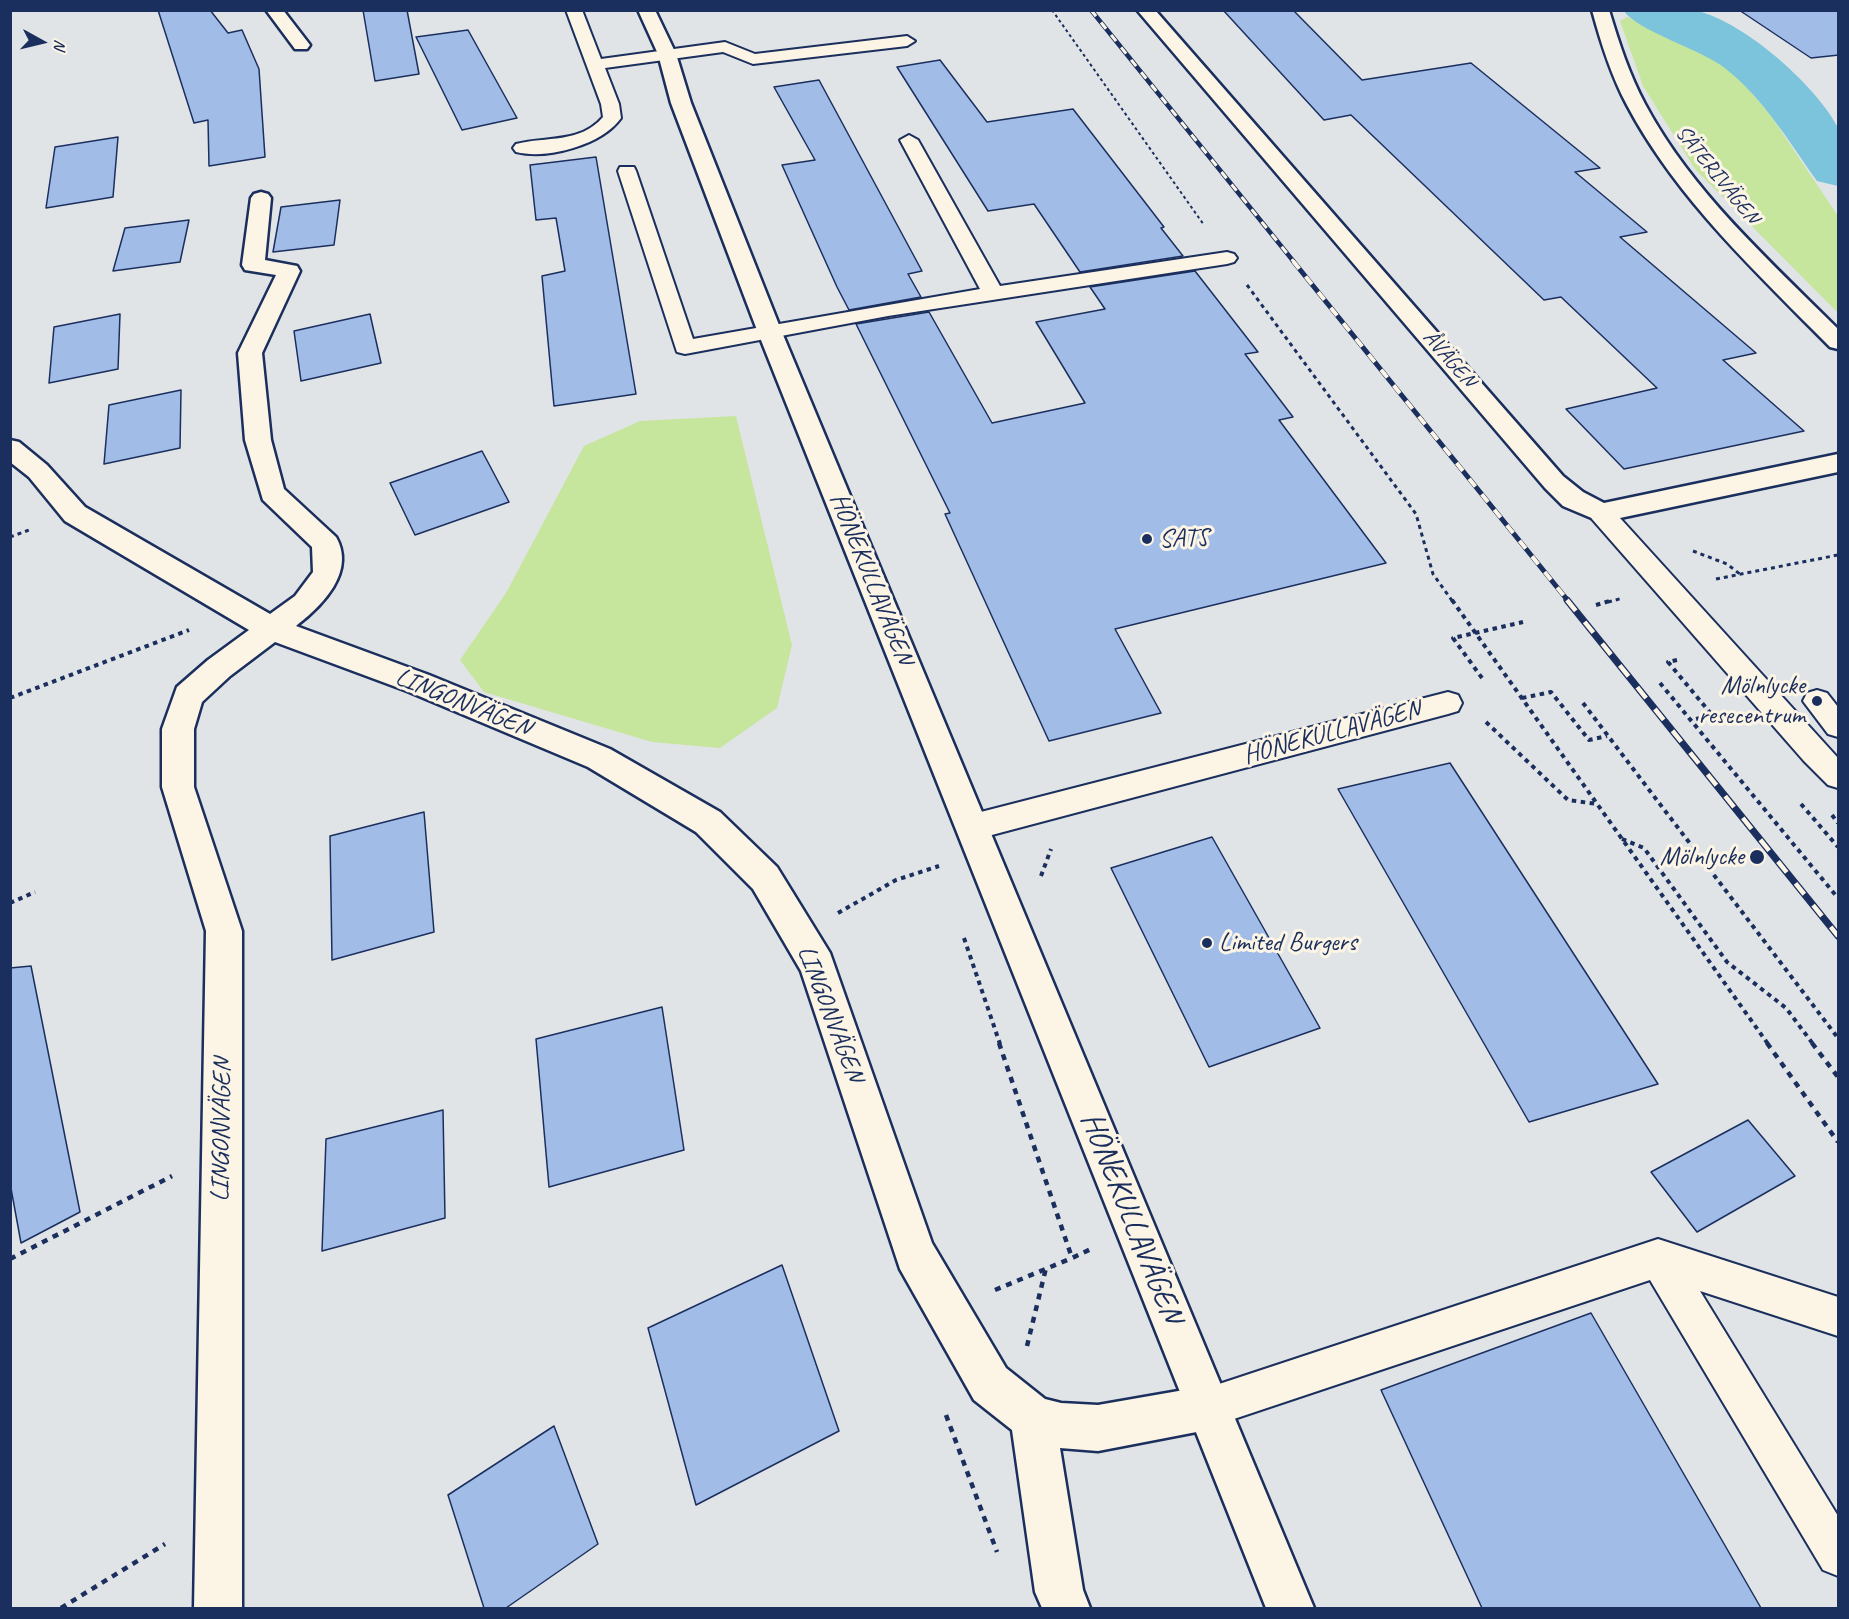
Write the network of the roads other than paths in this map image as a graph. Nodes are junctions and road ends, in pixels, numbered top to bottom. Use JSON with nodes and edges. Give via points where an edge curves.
{"nodes":[{"id":1,"x":274,"y":10,"type":"edge"},
{"id":2,"x":574,"y":10,"type":"edge"},
{"id":3,"x":646,"y":10,"type":"edge"},
{"id":4,"x":1145,"y":10,"type":"edge"},
{"id":5,"x":1601,"y":17,"type":"edge"},
{"id":6,"x":907,"y":41,"type":"dead end"},
{"id":7,"x":301,"y":45,"type":"dead end"},
{"id":8,"x":667,"y":54,"type":"junction"},
{"id":9,"x":593,"y":65,"type":"junction"},
{"id":10,"x":909,"y":140,"type":"dead end"},
{"id":11,"x":522,"y":148,"type":"dead end"},
{"id":12,"x":627,"y":171,"type":"dead end"},
{"id":13,"x":261,"y":198,"type":"dead end"},
{"id":14,"x":1227,"y":258,"type":"road end"},
{"id":15,"x":993,"y":293,"type":"junction"},
{"id":16,"x":769,"y":330,"type":"junction"},
{"id":17,"x":1839,"y":342,"type":"edge"},
{"id":18,"x":10,"y":448,"type":"edge"},
{"id":19,"x":1839,"y":463,"type":"edge"},
{"id":20,"x":1601,"y":513,"type":"junction"},
{"id":21,"x":272,"y":629,"type":"junction"},
{"id":22,"x":1817,"y":701,"type":"dead end"},
{"id":23,"x":1448,"y":703,"type":"road end"},
{"id":24,"x":1839,"y":726,"type":"edge"},
{"id":25,"x":1839,"y":776,"type":"edge"},
{"id":26,"x":973,"y":827,"type":"junction"},
{"id":27,"x":1658,"y":1258,"type":"junction"},
{"id":28,"x":1839,"y":1316,"type":"edge"},
{"id":29,"x":1207,"y":1408,"type":"junction"},
{"id":30,"x":1023,"y":1410,"type":"junction"},
{"id":31,"x":1839,"y":1556,"type":"edge"},
{"id":32,"x":218,"y":1608,"type":"edge"},
{"id":33,"x":1066,"y":1608,"type":"edge"},
{"id":34,"x":1290,"y":1608,"type":"edge"}],
"edges":[{"from":1,"to":7,"type":"street"},
{"from":2,"to":9,"type":"lane"},
{"from":3,"to":8,"type":"street","name":"HÖNEKULLAVÄGEN"},
{"from":4,"to":20,"type":"street","name":"ÅVÄGEN","via":[[1554,482],[1573,499]]},
{"from":5,"to":17,"type":"street","name":"SÄTERIVÄGEN","via":[[1628,88],[1656,139],[1732,234]]},
{"from":6,"to":8,"type":"lane","via":[[753,59],[725,47]]},
{"from":8,"to":9,"type":"lane"},
{"from":8,"to":16,"type":"street","name":"HÖNEKULLAVÄGEN","via":[[681,103]]},
{"from":9,"to":11,"type":"lane","via":[[610,104],[612,118],[606,127],[579,141]]},
{"from":10,"to":15,"type":"lane"},
{"from":12,"to":16,"type":"lane","via":[[685,347]]},
{"from":13,"to":21,"type":"street","via":[[253,265],[289,271],[250,352],[258,440],[272,493],[326,544],[327,574],[305,604]]},
{"from":14,"to":15,"type":"lane"},
{"from":15,"to":16,"type":"lane"},
{"from":16,"to":26,"type":"street","name":"HÖNEKULLAVÄGEN"},
{"from":18,"to":21,"type":"street","name":"LINGONVÄGEN","via":[[38,471],[75,514]]},
{"from":19,"to":20,"type":"street"},
{"from":20,"to":25,"type":"lane","via":[[1814,753]]},
{"from":21,"to":30,"type":"street","name":"LINGONVÄGEN","via":[[418,683],[599,758],[708,822],[765,878],[817,965],[915,1254],[990,1384]]},
{"from":21,"to":32,"type":"street","name":"LINGONVÄGEN","via":[[188,696],[178,729],[178,787],[224,932]]},
{"from":22,"to":24,"type":"lane"},
{"from":23,"to":26,"type":"lane","name":"HÖNEKULLAVÄGEN"},
{"from":26,"to":29,"type":"street","name":"HÖNEKULLAVÄGEN"},
{"from":27,"to":28,"type":"lane"},
{"from":27,"to":29,"type":"lane"},
{"from":27,"to":31,"type":"lane"},
{"from":29,"to":30,"type":"street","name":"LINGONVÄGEN","via":[[1098,1428],[1061,1426]]},
{"from":29,"to":34,"type":"street","name":"HÖNEKULLAVÄGEN"},
{"from":30,"to":33,"type":"street","via":[[1059,1592]]}]}
